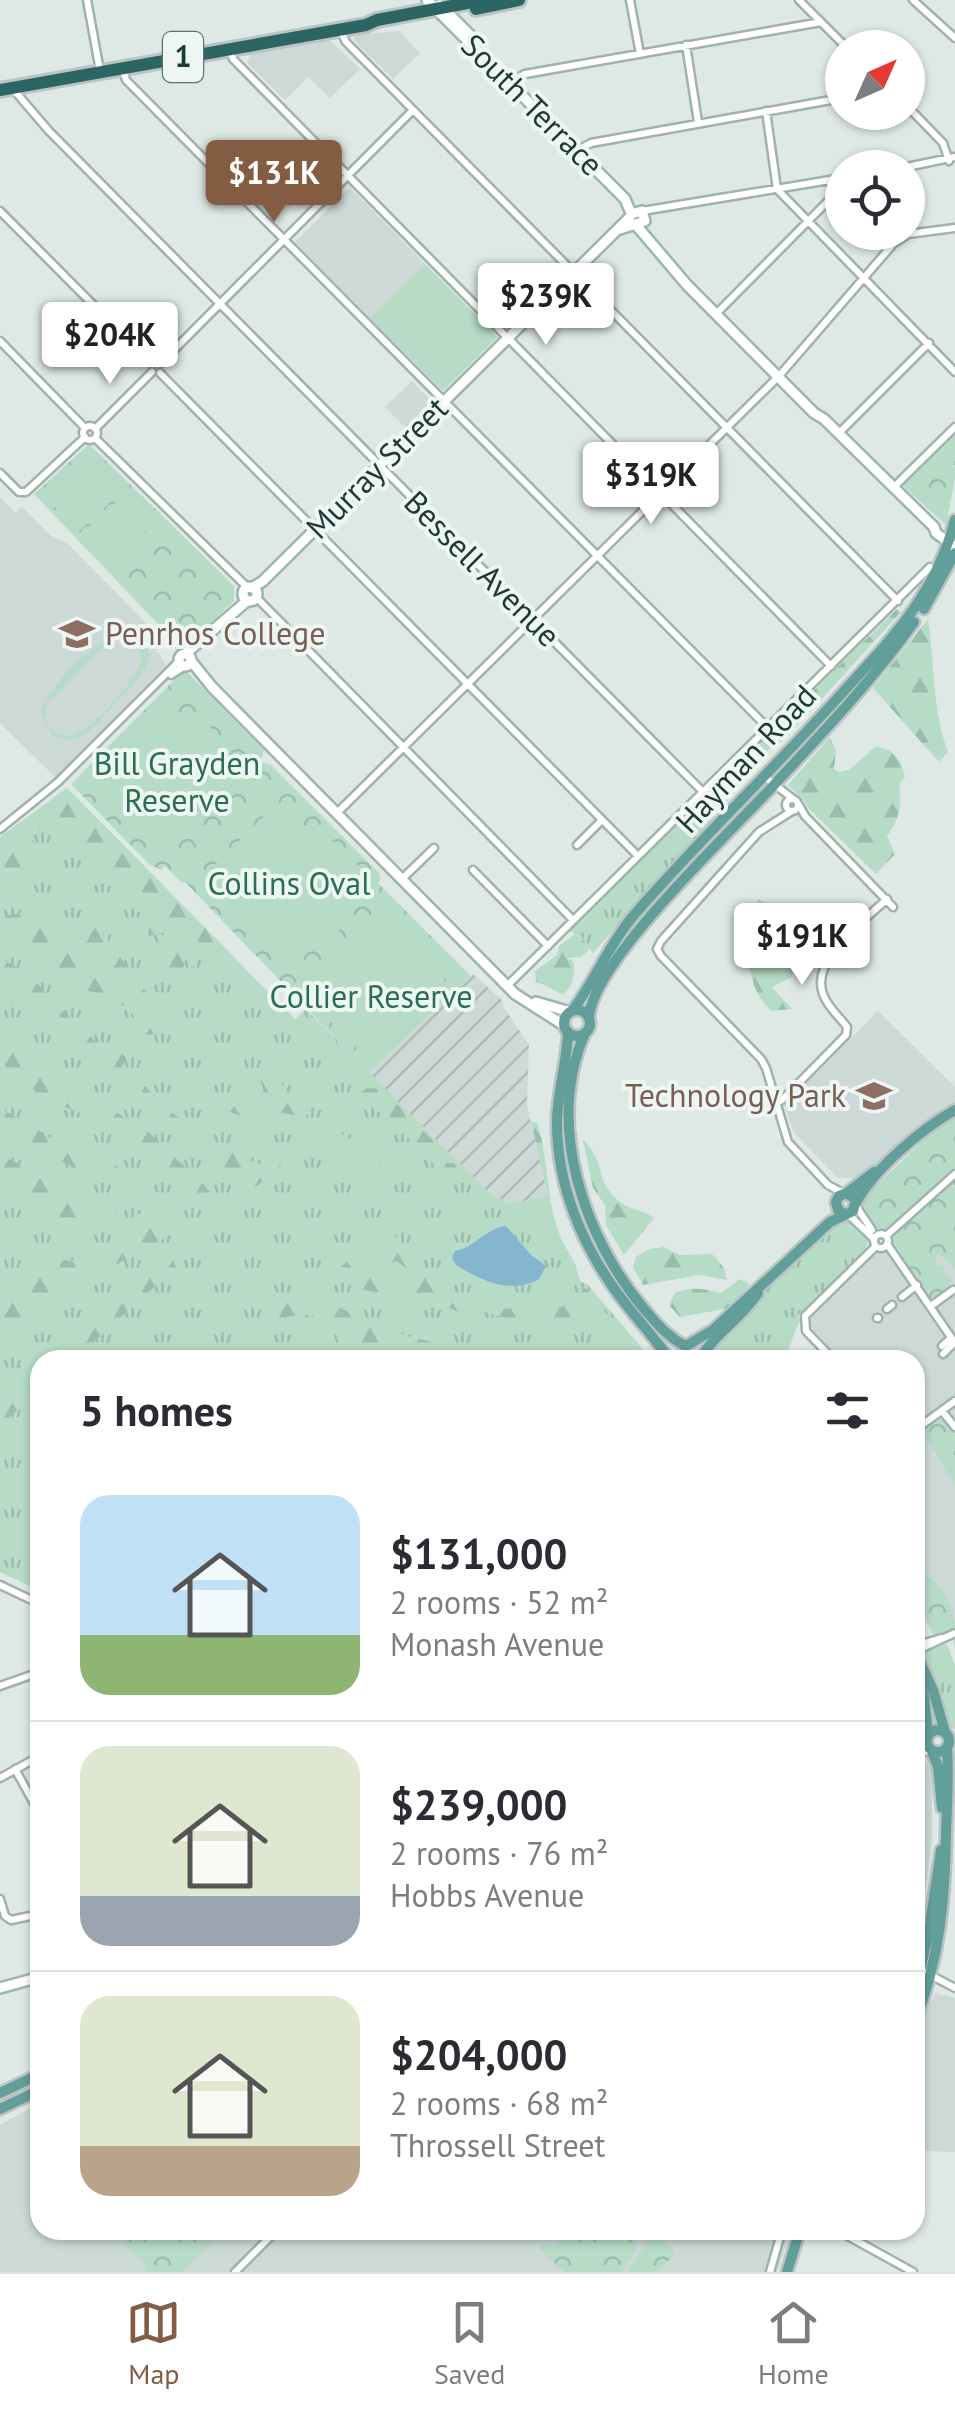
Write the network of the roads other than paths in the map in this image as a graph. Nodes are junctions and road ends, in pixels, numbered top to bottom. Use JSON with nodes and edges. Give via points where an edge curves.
{"nodes":[{"id":1,"x":87,"y":0,"type":"edge"},
{"id":2,"x":483,"y":0,"type":"edge"},
{"id":3,"x":520,"y":0,"type":"edge"},
{"id":4,"x":630,"y":0,"type":"edge"},
{"id":5,"x":799,"y":0,"type":"edge"},
{"id":6,"x":913,"y":0,"type":"edge"},
{"id":7,"x":439,"y":8,"type":"edge"},
{"id":8,"x":821,"y":22,"type":"junction"},
{"id":9,"x":340,"y":30,"type":"junction"},
{"id":10,"x":829,"y":30,"type":"edge"},
{"id":11,"x":955,"y":38,"type":"edge"},
{"id":12,"x":686,"y":45,"type":"junction"},
{"id":13,"x":229,"y":49,"type":"junction"},
{"id":14,"x":640,"y":54,"type":"junction"},
{"id":15,"x":122,"y":68,"type":"junction"},
{"id":16,"x":100,"y":72,"type":"junction"},
{"id":17,"x":514,"y":83,"type":"junction"},
{"id":18,"x":6,"y":89,"type":"edge"},
{"id":19,"x":825,"y":101,"type":"edge"},
{"id":20,"x":413,"y":110,"type":"junction"},
{"id":21,"x":766,"y":112,"type":"junction"},
{"id":22,"x":698,"y":122,"type":"junction"},
{"id":23,"x":925,"y":125,"type":"edge"},
{"id":24,"x":581,"y":152,"type":"junction"},
{"id":25,"x":947,"y":160,"type":"edge"},
{"id":26,"x":350,"y":176,"type":"junction"},
{"id":27,"x":825,"y":181,"type":"edge"},
{"id":28,"x":777,"y":190,"type":"junction"},
{"id":29,"x":825,"y":206,"type":"edge"},
{"id":30,"x":0,"y":210,"type":"edge"},
{"id":31,"x":638,"y":218,"type":"junction"},
{"id":32,"x":809,"y":224,"type":"junction"},
{"id":33,"x":955,"y":228,"type":"edge"},
{"id":34,"x":285,"y":239,"type":"junction"},
{"id":35,"x":574,"y":273,"type":"junction"},
{"id":36,"x":864,"y":277,"type":"junction"},
{"id":37,"x":220,"y":304,"type":"junction"},
{"id":38,"x":718,"y":312,"type":"junction"},
{"id":39,"x":509,"y":338,"type":"junction"},
{"id":40,"x":0,"y":341,"type":"edge"},
{"id":41,"x":929,"y":343,"type":"junction"},
{"id":42,"x":156,"y":368,"type":"junction"},
{"id":43,"x":953,"y":368,"type":"edge"},
{"id":44,"x":780,"y":375,"type":"junction"},
{"id":45,"x":445,"y":402,"type":"junction"},
{"id":46,"x":955,"y":427,"type":"edge"},
{"id":47,"x":726,"y":428,"type":"junction"},
{"id":48,"x":85,"y":433,"type":"junction"},
{"id":49,"x":95,"y":433,"type":"junction"},
{"id":50,"x":838,"y":433,"type":"junction"},
{"id":51,"x":380,"y":465,"type":"junction"},
{"id":52,"x":0,"y":473,"type":"edge"},
{"id":53,"x":893,"y":488,"type":"junction"},
{"id":54,"x":662,"y":491,"type":"junction"},
{"id":55,"x":955,"y":520,"type":"edge"},
{"id":56,"x":315,"y":529,"type":"junction"},
{"id":57,"x":953,"y":544,"type":"edge"},
{"id":58,"x":596,"y":556,"type":"junction"},
{"id":59,"x":930,"y":568,"type":"dead end"},
{"id":60,"x":249,"y":595,"type":"junction"},
{"id":61,"x":898,"y":601,"type":"junction"},
{"id":62,"x":532,"y":619,"type":"junction"},
{"id":63,"x":186,"y":661,"type":"junction"},
{"id":64,"x":832,"y":666,"type":"junction"},
{"id":65,"x":468,"y":684,"type":"junction"},
{"id":66,"x":767,"y":727,"type":"junction"},
{"id":67,"x":403,"y":748,"type":"junction"},
{"id":68,"x":768,"y":783,"type":"junction"},
{"id":69,"x":703,"y":792,"type":"junction"},
{"id":70,"x":760,"y":800,"type":"junction"},
{"id":71,"x":790,"y":804,"type":"junction"},
{"id":72,"x":337,"y":813,"type":"junction"},
{"id":73,"x":602,"y":820,"type":"junction"},
{"id":74,"x":0,"y":829,"type":"edge"},
{"id":75,"x":577,"y":845,"type":"dead end"},
{"id":76,"x":434,"y":848,"type":"dead end"},
{"id":77,"x":637,"y":855,"type":"junction"},
{"id":78,"x":473,"y":870,"type":"dead end"},
{"id":79,"x":402,"y":879,"type":"junction"},
{"id":80,"x":887,"y":899,"type":"junction"},
{"id":81,"x":893,"y":907,"type":"dead end"},
{"id":82,"x":574,"y":920,"type":"junction"},
{"id":83,"x":548,"y":946,"type":"junction"},
{"id":84,"x":508,"y":985,"type":"junction"},
{"id":85,"x":571,"y":1012,"type":"junction"},
{"id":86,"x":589,"y":1019,"type":"junction"},
{"id":87,"x":566,"y":1029,"type":"junction"},
{"id":88,"x":585,"y":1033,"type":"junction"},
{"id":89,"x":776,"y":1103,"type":"junction"},
{"id":90,"x":955,"y":1110,"type":"edge"},
{"id":91,"x":892,"y":1160,"type":"junction"},
{"id":92,"x":955,"y":1174,"type":"edge"},
{"id":93,"x":841,"y":1197,"type":"junction"},
{"id":94,"x":851,"y":1209,"type":"junction"},
{"id":95,"x":806,"y":1242,"type":"junction"},
{"id":96,"x":881,"y":1242,"type":"junction"},
{"id":97,"x":896,"y":1258,"type":"junction"},
{"id":98,"x":887,"y":1267,"type":"dead end"},
{"id":99,"x":840,"y":1281,"type":"junction"},
{"id":100,"x":764,"y":1284,"type":"junction"},
{"id":101,"x":917,"y":1285,"type":"junction"},
{"id":102,"x":848,"y":1288,"type":"dead end"},
{"id":103,"x":953,"y":1290,"type":"edge"},
{"id":104,"x":902,"y":1297,"type":"dead end"},
{"id":105,"x":931,"y":1306,"type":"junction"},
{"id":106,"x":954,"y":1341,"type":"edge"},
{"id":107,"x":685,"y":1346,"type":"junction"},
{"id":108,"x":662,"y":1350,"type":"edge"},
{"id":109,"x":677,"y":1350,"type":"edge"},
{"id":110,"x":695,"y":1350,"type":"edge"},
{"id":111,"x":706,"y":1350,"type":"edge"},
{"id":112,"x":825,"y":1350,"type":"edge"},
{"id":113,"x":943,"y":1350,"type":"dead end"},
{"id":114,"x":955,"y":1400,"type":"edge"},
{"id":115,"x":942,"y":1411,"type":"junction"},
{"id":116,"x":925,"y":1423,"type":"edge"},
{"id":117,"x":955,"y":1427,"type":"edge"},
{"id":118,"x":0,"y":1585,"type":"edge"},
{"id":119,"x":30,"y":1599,"type":"edge"},
{"id":120,"x":955,"y":1633,"type":"edge"},
{"id":121,"x":925,"y":1644,"type":"edge"},
{"id":122,"x":925,"y":1670,"type":"edge"},
{"id":123,"x":30,"y":1675,"type":"edge"},
{"id":124,"x":0,"y":1686,"type":"edge"},
{"id":125,"x":945,"y":1732,"type":"junction"},
{"id":126,"x":925,"y":1736,"type":"edge"},
{"id":127,"x":925,"y":1740,"type":"edge"},
{"id":128,"x":947,"y":1748,"type":"junction"},
{"id":129,"x":925,"y":1751,"type":"edge"},
{"id":130,"x":932,"y":1751,"type":"junction"},
{"id":131,"x":30,"y":1762,"type":"edge"},
{"id":132,"x":15,"y":1770,"type":"junction"},
{"id":133,"x":0,"y":1778,"type":"edge"},
{"id":134,"x":30,"y":1796,"type":"edge"},
{"id":135,"x":0,"y":1899,"type":"edge"},
{"id":136,"x":30,"y":1916,"type":"edge"},
{"id":137,"x":925,"y":1954,"type":"edge"},
{"id":138,"x":925,"y":1961,"type":"edge"},
{"id":139,"x":925,"y":1977,"type":"edge"},
{"id":140,"x":30,"y":1980,"type":"edge"},
{"id":141,"x":0,"y":1988,"type":"edge"},
{"id":142,"x":955,"y":1990,"type":"edge"},
{"id":143,"x":30,"y":2079,"type":"edge"},
{"id":144,"x":5,"y":2090,"type":"edge"},
{"id":145,"x":30,"y":2094,"type":"edge"},
{"id":146,"x":17,"y":2100,"type":"junction"},
{"id":147,"x":0,"y":2109,"type":"edge"},
{"id":148,"x":268,"y":2240,"type":"edge"},
{"id":149,"x":779,"y":2240,"type":"edge"},
{"id":150,"x":798,"y":2240,"type":"edge"},
{"id":151,"x":855,"y":2240,"type":"edge"},
{"id":152,"x":235,"y":2272,"type":"edge"},
{"id":153,"x":770,"y":2272,"type":"edge"},
{"id":154,"x":788,"y":2272,"type":"edge"},
{"id":155,"x":913,"y":2272,"type":"edge"}],
"edges":[{"from":1,"to":16,"type":"street"},
{"from":2,"to":7,"type":"highway","number":"1"},
{"from":3,"to":7,"type":"highway","number":"1"},
{"from":4,"to":14,"type":"street"},
{"from":5,"to":8,"type":"street"},
{"from":6,"to":11,"type":"street"},
{"from":7,"to":9,"type":"highway","number":"1","via":[[378,28]]},
{"from":7,"to":17,"type":"main road","name":"South Terrace"},
{"from":8,"to":10,"type":"street"},
{"from":8,"to":12,"type":"street"},
{"from":9,"to":13,"type":"highway","number":"1"},
{"from":9,"to":20,"type":"street"},
{"from":12,"to":14,"type":"street"},
{"from":12,"to":22,"type":"street"},
{"from":13,"to":15,"type":"highway","number":"1"},
{"from":13,"to":26,"type":"street"},
{"from":14,"to":17,"type":"street"},
{"from":15,"to":16,"type":"highway","number":"1"},
{"from":15,"to":34,"type":"street","via":[[126,80]]},
{"from":16,"to":18,"type":"highway","number":"1"},
{"from":17,"to":24,"type":"main road","name":"South Terrace"},
{"from":18,"to":37,"type":"street","name":"Bessell Avenue"},
{"from":19,"to":21,"type":"street"},
{"from":20,"to":26,"type":"street"},
{"from":20,"to":35,"type":"street"},
{"from":21,"to":22,"type":"street"},
{"from":21,"to":28,"type":"street"},
{"from":22,"to":24,"type":"street"},
{"from":23,"to":25,"type":"street"},
{"from":24,"to":31,"type":"main road","name":"South Terrace"},
{"from":26,"to":34,"type":"street"},
{"from":26,"to":39,"type":"street"},
{"from":27,"to":28,"type":"street"},
{"from":28,"to":31,"type":"street"},
{"from":28,"to":32,"type":"street"},
{"from":29,"to":32,"type":"street"},
{"from":30,"to":42,"type":"street"},
{"from":31,"to":35,"type":"main road","name":"Murray Street"},
{"from":31,"to":38,"type":"main road","name":"South Terrace","via":[[690,288]]},
{"from":32,"to":36,"type":"street"},
{"from":32,"to":38,"type":"street"},
{"from":33,"to":36,"type":"street","via":[[908,234]]},
{"from":34,"to":37,"type":"street"},
{"from":34,"to":45,"type":"street"},
{"from":35,"to":39,"type":"main road","name":"Murray Street"},
{"from":35,"to":47,"type":"street"},
{"from":36,"to":41,"type":"street"},
{"from":36,"to":44,"type":"street"},
{"from":37,"to":42,"type":"street"},
{"from":37,"to":51,"type":"street","name":"Bessell Avenue"},
{"from":38,"to":44,"type":"main road","name":"South Terrace"},
{"from":39,"to":45,"type":"main road","name":"Murray Street"},
{"from":39,"to":54,"type":"street"},
{"from":40,"to":48,"type":"street"},
{"from":41,"to":43,"type":"street"},
{"from":41,"to":50,"type":"street"},
{"from":42,"to":49,"type":"street"},
{"from":42,"to":56,"type":"street"},
{"from":44,"to":47,"type":"street"},
{"from":44,"to":50,"type":"main road","name":"South Terrace"},
{"from":45,"to":51,"type":"main road","name":"Murray Street"},
{"from":45,"to":58,"type":"street"},
{"from":46,"to":53,"type":"street"},
{"from":47,"to":54,"type":"street"},
{"from":47,"to":61,"type":"street"},
{"from":48,"to":49,"type":"street"},
{"from":48,"to":52,"type":"street","via":[[30,490],[19,492]]},
{"from":49,"to":60,"type":"street"},
{"from":50,"to":53,"type":"main road","name":"South Terrace"},
{"from":51,"to":56,"type":"main road","name":"Murray Street"},
{"from":51,"to":62,"type":"street","name":"Bessell Avenue"},
{"from":53,"to":57,"type":"main road","name":"South Terrace"},
{"from":54,"to":58,"type":"street"},
{"from":54,"to":64,"type":"street"},
{"from":55,"to":57,"type":"main road","name":"Hayman Road"},
{"from":56,"to":60,"type":"main road","name":"Murray Street"},
{"from":56,"to":65,"type":"street"},
{"from":57,"to":68,"type":"main road","name":"Hayman Road","via":[[938,587],[901,641]]},
{"from":58,"to":62,"type":"street"},
{"from":58,"to":66,"type":"street"},
{"from":59,"to":61,"type":"street"},
{"from":60,"to":63,"type":"main road","name":"Murray Street"},
{"from":60,"to":67,"type":"street"},
{"from":61,"to":64,"type":"street"},
{"from":62,"to":65,"type":"street"},
{"from":62,"to":69,"type":"street","name":"Bessell Avenue"},
{"from":63,"to":72,"type":"main road"},
{"from":63,"to":74,"type":"street","name":"Murray Street"},
{"from":64,"to":66,"type":"street"},
{"from":65,"to":67,"type":"street"},
{"from":65,"to":73,"type":"street"},
{"from":66,"to":69,"type":"street"},
{"from":67,"to":72,"type":"street"},
{"from":67,"to":82,"type":"street"},
{"from":68,"to":70,"type":"main road","name":"Hayman Road"},
{"from":68,"to":71,"type":"street"},
{"from":68,"to":85,"type":"main road","name":"Hayman Road","via":[[634,916]]},
{"from":69,"to":77,"type":"street"},
{"from":70,"to":71,"type":"main road"},
{"from":70,"to":86,"type":"main road","name":"Hayman Road","via":[[626,947],[594,994]]},
{"from":71,"to":80,"type":"street"},
{"from":71,"to":89,"type":"street","via":[[657,949],[761,1059]]},
{"from":72,"to":79,"type":"main road"},
{"from":73,"to":75,"type":"street"},
{"from":73,"to":77,"type":"street"},
{"from":76,"to":79,"type":"street"},
{"from":77,"to":82,"type":"street"},
{"from":78,"to":83,"type":"street"},
{"from":79,"to":84,"type":"main road"},
{"from":80,"to":81,"type":"street"},
{"from":80,"to":89,"type":"street","via":[[820,973],[824,996],[846,1035]]},
{"from":82,"to":83,"type":"street"},
{"from":83,"to":84,"type":"street"},
{"from":84,"to":85,"type":"main road","via":[[540,1005]]},
{"from":84,"to":87,"type":"main road"},
{"from":85,"to":86,"type":"main road"},
{"from":85,"to":87,"type":"main road"},
{"from":86,"to":88,"type":"main road"},
{"from":87,"to":88,"type":"main road"},
{"from":87,"to":108,"type":"main road","via":[[557,1128],[574,1214],[613,1288]]},
{"from":88,"to":107,"type":"main road","via":[[570,1121],[585,1207],[624,1284],[663,1332]]},
{"from":89,"to":93,"type":"street","via":[[788,1142]]},
{"from":90,"to":91,"type":"main road"},
{"from":91,"to":93,"type":"main road"},
{"from":91,"to":94,"type":"main road"},
{"from":92,"to":96,"type":"street"},
{"from":93,"to":94,"type":"main road","via":[[853,1196]]},
{"from":93,"to":94,"type":"main road","via":[[837,1209]]},
{"from":93,"to":95,"type":"main road"},
{"from":94,"to":95,"type":"main road"},
{"from":94,"to":96,"type":"street"},
{"from":95,"to":100,"type":"main road"},
{"from":96,"to":97,"type":"street"},
{"from":96,"to":99,"type":"street"},
{"from":97,"to":98,"type":"street"},
{"from":97,"to":101,"type":"street"},
{"from":99,"to":102,"type":"street"},
{"from":99,"to":112,"type":"street","via":[[805,1316],[804,1326]]},
{"from":100,"to":107,"type":"main road"},
{"from":100,"to":111,"type":"main road"},
{"from":101,"to":104,"type":"street"},
{"from":101,"to":105,"type":"street"},
{"from":103,"to":105,"type":"street"},
{"from":105,"to":106,"type":"street"},
{"from":106,"to":113,"type":"street"},
{"from":107,"to":109,"type":"main road"},
{"from":107,"to":110,"type":"main road"},
{"from":114,"to":115,"type":"street"},
{"from":115,"to":116,"type":"street"},
{"from":115,"to":117,"type":"street"},
{"from":118,"to":119,"type":"street"},
{"from":120,"to":121,"type":"street"},
{"from":122,"to":125,"type":"main road"},
{"from":123,"to":124,"type":"street"},
{"from":125,"to":126,"type":"main road"},
{"from":125,"to":128,"type":"main road"},
{"from":127,"to":130,"type":"main road"},
{"from":128,"to":130,"type":"main road"},
{"from":128,"to":138,"type":"main road","via":[[946,1887]]},
{"from":129,"to":130,"type":"street"},
{"from":130,"to":137,"type":"main road","via":[[940,1777],[942,1839]]},
{"from":131,"to":132,"type":"street"},
{"from":132,"to":133,"type":"street"},
{"from":132,"to":134,"type":"street"},
{"from":135,"to":136,"type":"street","via":[[11,1920]]},
{"from":139,"to":142,"type":"street"},
{"from":140,"to":141,"type":"main road"},
{"from":143,"to":144,"type":"main road"},
{"from":144,"to":146,"type":"main road"},
{"from":145,"to":146,"type":"main road"},
{"from":146,"to":147,"type":"main road"},
{"from":148,"to":152,"type":"street"},
{"from":149,"to":153,"type":"street"},
{"from":150,"to":154,"type":"main road"},
{"from":151,"to":155,"type":"street"}]}
